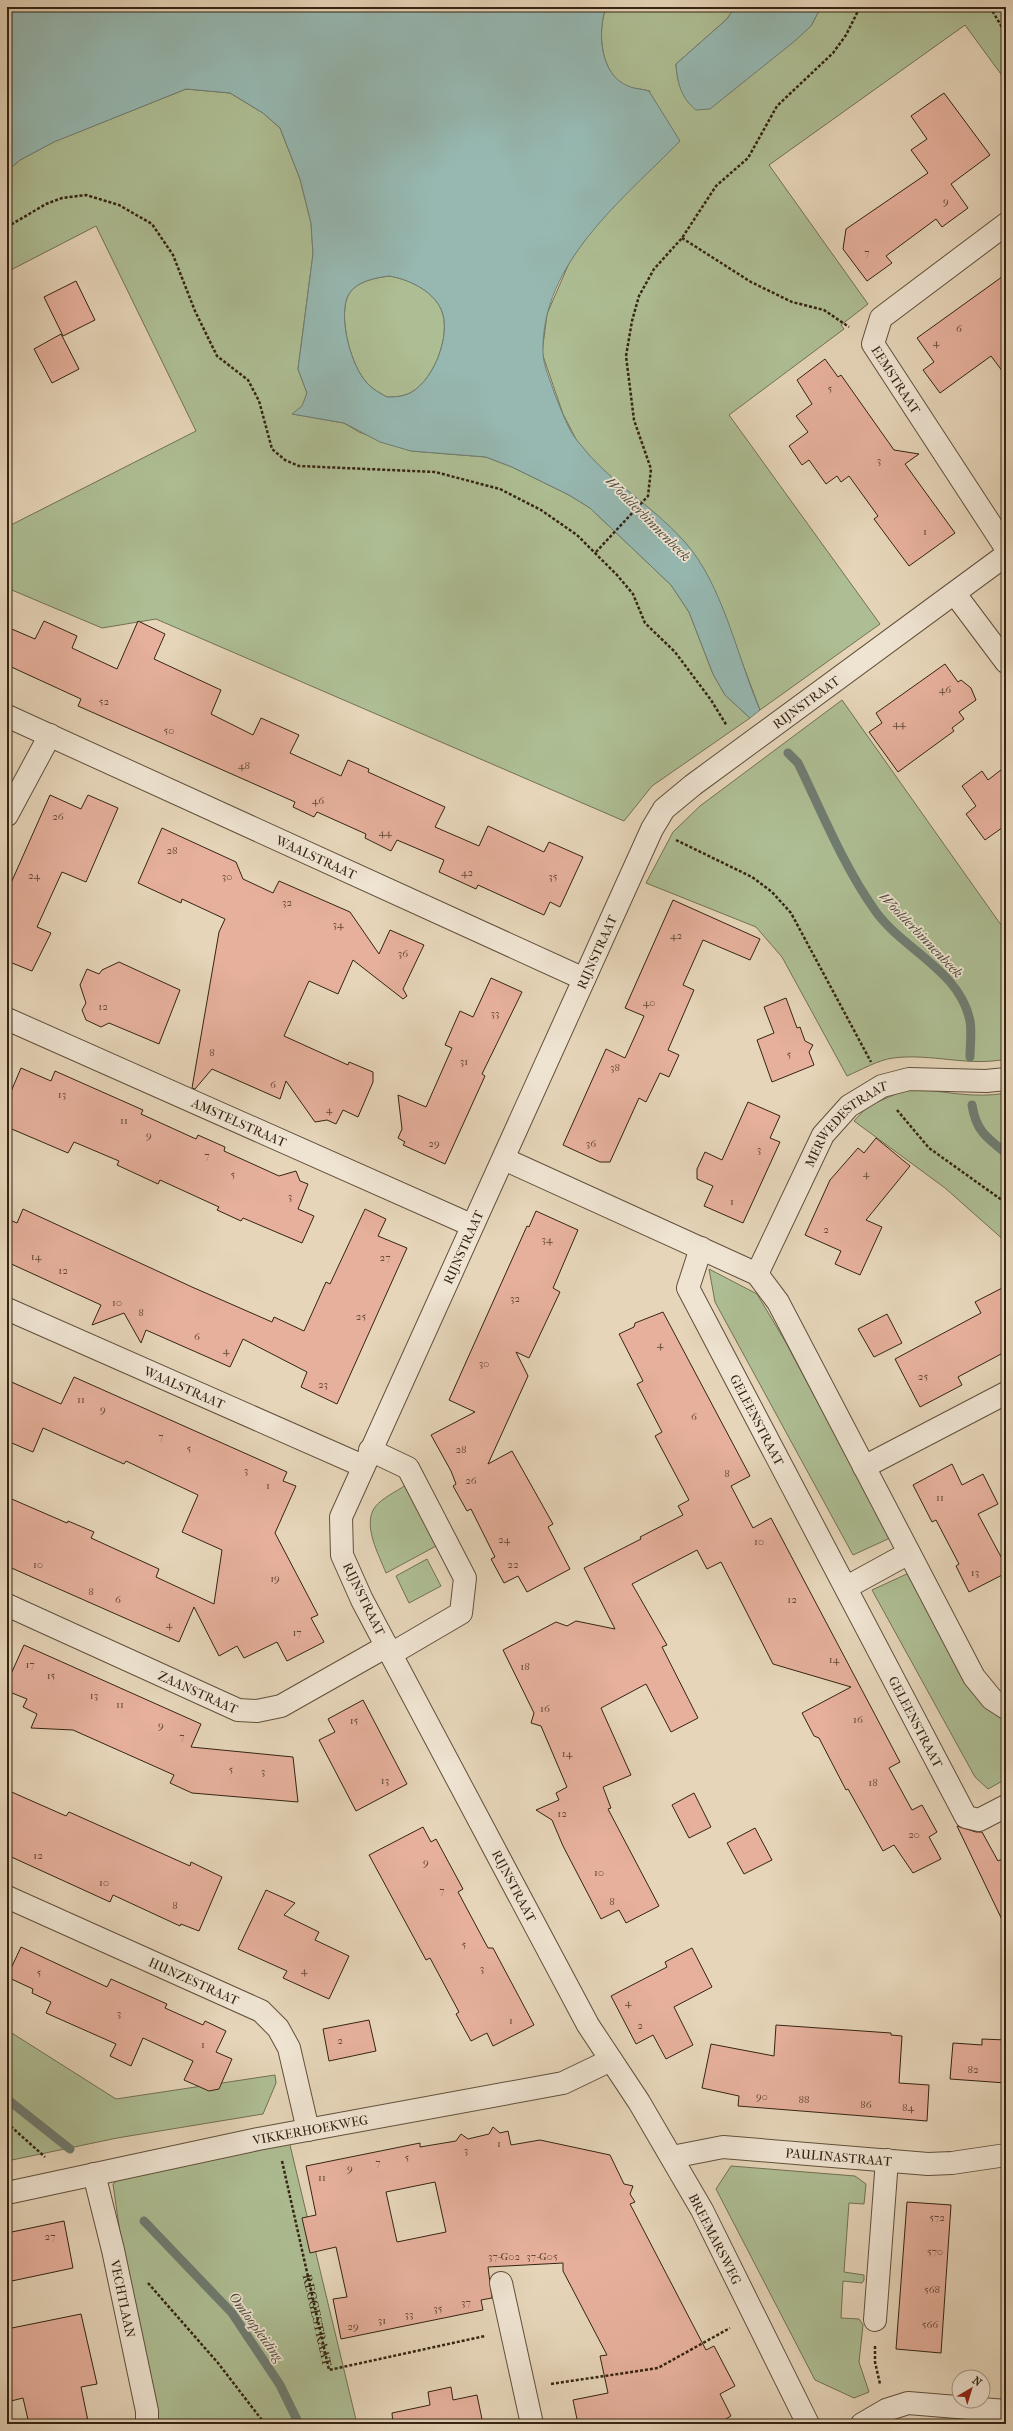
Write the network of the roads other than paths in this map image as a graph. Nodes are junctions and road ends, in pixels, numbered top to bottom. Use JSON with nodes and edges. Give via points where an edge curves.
{"nodes":[{"id":1,"x":1006,"y":224,"type":"edge"},
{"id":2,"x":1006,"y":548,"type":"edge"},
{"id":3,"x":1006,"y":556,"type":"edge"},
{"id":4,"x":955,"y":594,"type":"junction"},
{"id":5,"x":1006,"y":662,"type":"edge"},
{"id":6,"x":7,"y":716,"type":"edge"},
{"id":7,"x":50,"y":735,"type":"junction"},
{"id":8,"x":7,"y":815,"type":"edge"},
{"id":9,"x":584,"y":979,"type":"junction"},
{"id":10,"x":7,"y":1019,"type":"edge"},
{"id":11,"x":1006,"y":1079,"type":"edge"},
{"id":12,"x":504,"y":1159,"type":"junction"},
{"id":13,"x":471,"y":1225,"type":"junction"},
{"id":14,"x":701,"y":1248,"type":"junction"},
{"id":15,"x":757,"y":1274,"type":"junction"},
{"id":16,"x":7,"y":1309,"type":"edge"},
{"id":17,"x":1006,"y":1392,"type":"edge"},
{"id":18,"x":366,"y":1458,"type":"junction"},
{"id":19,"x":864,"y":1467,"type":"junction"},
{"id":20,"x":909,"y":1553,"type":"junction"},
{"id":21,"x":847,"y":1587,"type":"junction"},
{"id":22,"x":7,"y":1605,"type":"edge"},
{"id":23,"x":389,"y":1650,"type":"junction"},
{"id":24,"x":1006,"y":1708,"type":"edge"},
{"id":25,"x":1006,"y":1806,"type":"edge"},
{"id":26,"x":7,"y":1898,"type":"edge"},
{"id":27,"x":611,"y":2060,"type":"junction"},
{"id":28,"x":308,"y":2130,"type":"junction"},
{"id":29,"x":1006,"y":2155,"type":"edge"},
{"id":30,"x":672,"y":2157,"type":"junction"},
{"id":31,"x":887,"y":2160,"type":"junction"},
{"id":32,"x":94,"y":2174,"type":"junction"},
{"id":33,"x":7,"y":2193,"type":"edge"},
{"id":34,"x":502,"y":2283,"type":"dead end"},
{"id":35,"x":875,"y":2320,"type":"road end"},
{"id":36,"x":1006,"y":2412,"type":"edge"},
{"id":37,"x":147,"y":2424,"type":"edge"},
{"id":38,"x":532,"y":2424,"type":"edge"},
{"id":39,"x":808,"y":2424,"type":"edge"},
{"id":40,"x":862,"y":2424,"type":"edge"}],
"edges":[{"from":1,"to":2,"type":"street","name":"EEMSTRAAT","via":[[881,318],[873,344]]},
{"from":3,"to":4,"type":"street","name":"RIJNSTRAAT"},
{"from":4,"to":5,"type":"street"},
{"from":4,"to":9,"type":"street","name":"RIJNSTRAAT","via":[[664,809],[652,829]]},
{"from":6,"to":7,"type":"street","name":"WAALSTRAAT"},
{"from":7,"to":8,"type":"street"},
{"from":7,"to":9,"type":"street","name":"WAALSTRAAT"},
{"from":9,"to":12,"type":"street","name":"RIJNSTRAAT"},
{"from":10,"to":13,"type":"street","name":"AMSTELSTRAAT"},
{"from":11,"to":15,"type":"street","name":"MERWEDESTRAAT","via":[[986,1082],[909,1079],[882,1086],[849,1106],[823,1135]]},
{"from":12,"to":13,"type":"street","name":"RIJNSTRAAT"},
{"from":12,"to":14,"type":"street"},
{"from":13,"to":18,"type":"street","name":"RIJNSTRAAT"},
{"from":14,"to":15,"type":"street"},
{"from":14,"to":21,"type":"street","name":"GELEENSTRAAT","via":[[688,1288]]},
{"from":15,"to":19,"type":"street","via":[[778,1302]]},
{"from":16,"to":18,"type":"street","name":"WAALSTRAAT"},
{"from":17,"to":19,"type":"street"},
{"from":18,"to":23,"type":"street","name":"RIJNSTRAAT","via":[[341,1517],[342,1555],[362,1600]]},
{"from":18,"to":23,"type":"street","name":"WAALSTRAAT","via":[[408,1468],[465,1578],[461,1613]]},
{"from":19,"to":20,"type":"street"},
{"from":20,"to":21,"type":"street"},
{"from":20,"to":24,"type":"street","via":[[974,1677],[992,1699]]},
{"from":21,"to":25,"type":"street","name":"GELEENSTRAAT","via":[[966,1817],[978,1820]]},
{"from":22,"to":23,"type":"street","name":"ZAANSTRAAT","via":[[238,1710],[257,1711],[281,1706]]},
{"from":23,"to":27,"type":"street","name":"RIJNSTRAAT","via":[[588,2025]]},
{"from":26,"to":28,"type":"street","name":"HUNZESTRAAT","via":[[261,2011],[278,2028],[289,2048]]},
{"from":27,"to":28,"type":"street","name":"VIKKERHOEKWEG","via":[[563,2083]]},
{"from":27,"to":30,"type":"street","name":"BREEMARSWEG"},
{"from":28,"to":32,"type":"street","name":"VIKKERHOEKWEG","via":[[154,2159]]},
{"from":29,"to":31,"type":"street","name":"PAULINASTRAAT","via":[[952,2163]]},
{"from":30,"to":31,"type":"street","name":"PAULINASTRAAT","via":[[724,2147]]},
{"from":30,"to":39,"type":"street","name":"BREEMARSWEG","via":[[702,2210]]},
{"from":31,"to":35,"type":"street"},
{"from":32,"to":33,"type":"street","name":"VIKKERHOEKWEG"},
{"from":32,"to":37,"type":"street","name":"VECHTLAAN","via":[[118,2273]]},
{"from":34,"to":38,"type":"street"},
{"from":36,"to":40,"type":"street","via":[[908,2403],[886,2410]]}]}
